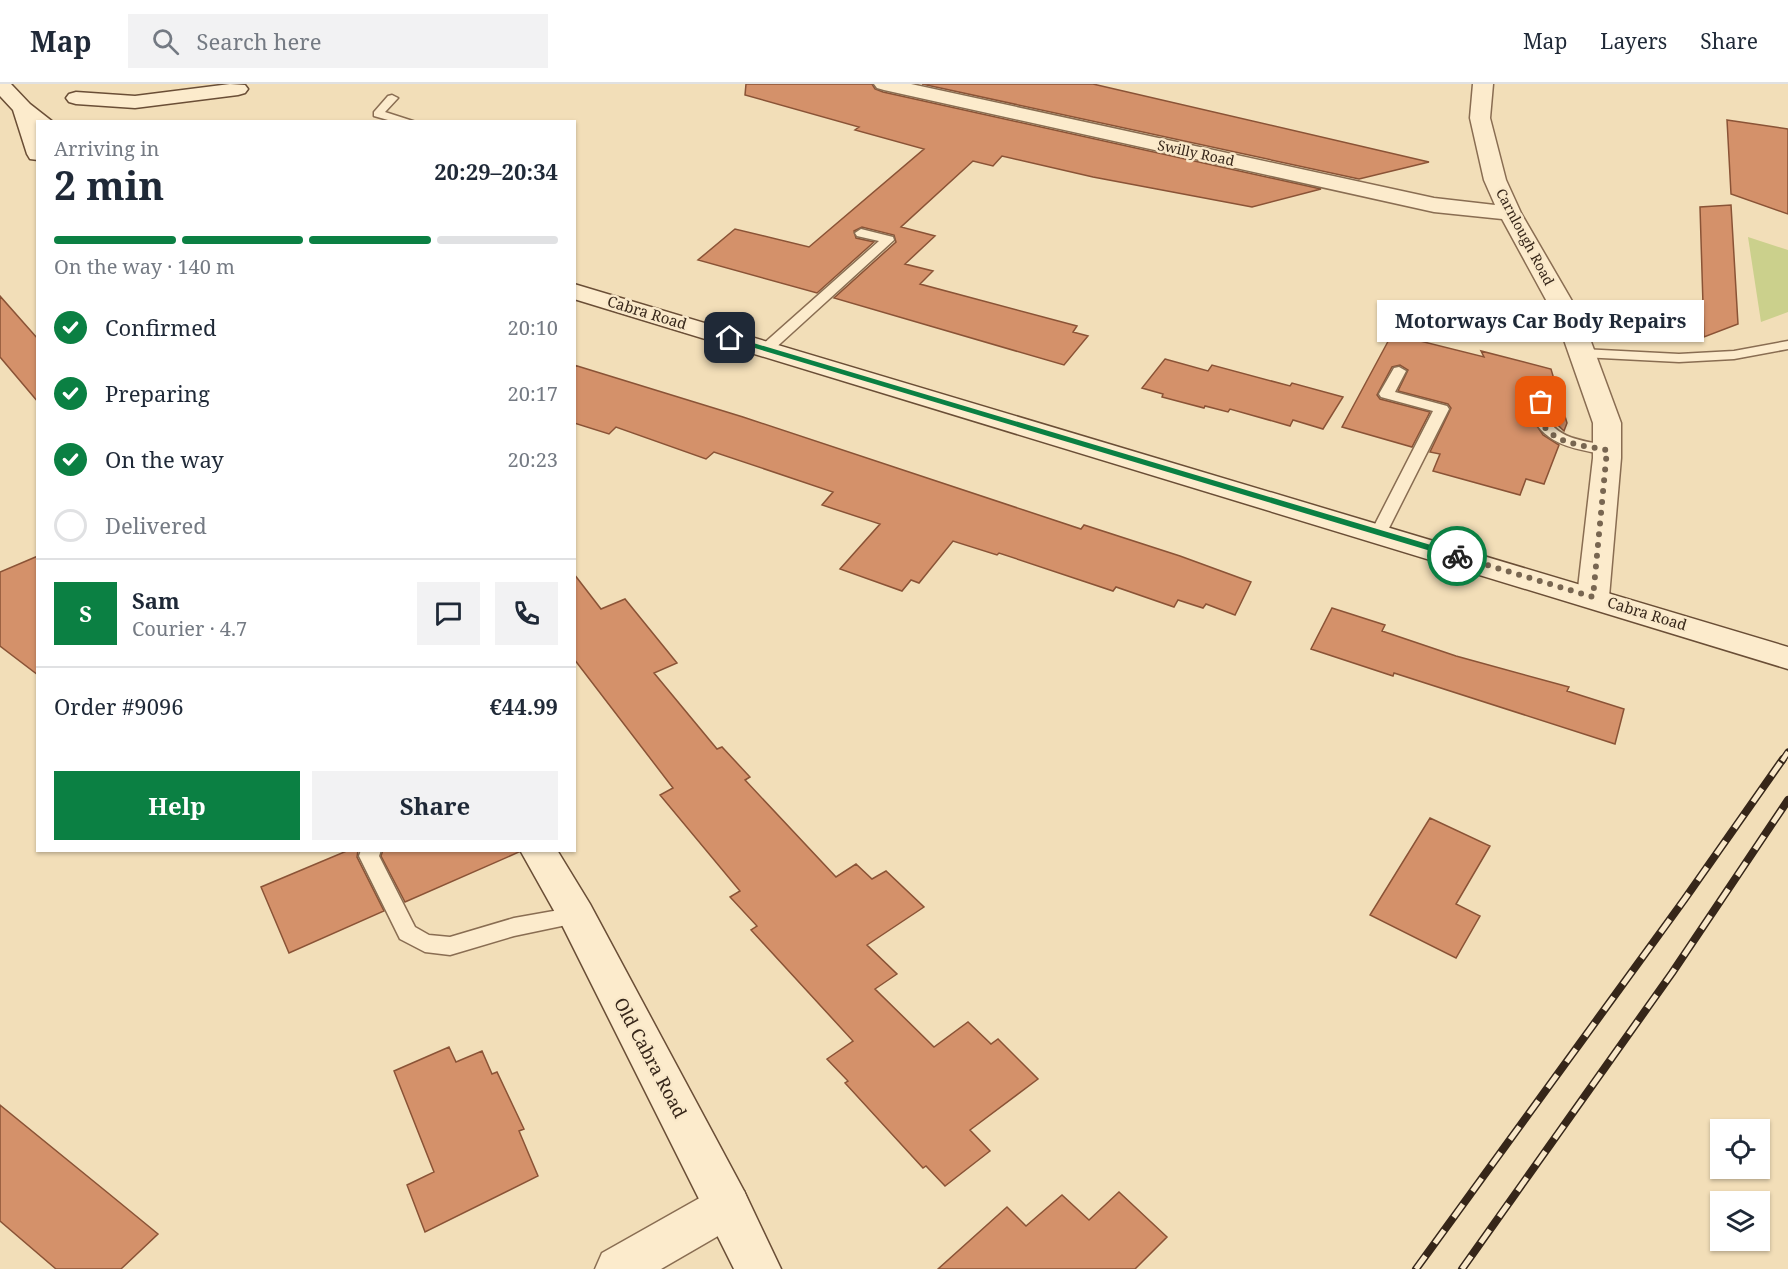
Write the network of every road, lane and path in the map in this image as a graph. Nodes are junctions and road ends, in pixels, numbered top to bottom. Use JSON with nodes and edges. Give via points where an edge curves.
{"nodes":[{"id":1,"x":0,"y":84,"type":"edge"},
{"id":2,"x":59,"y":84,"type":"edge"},
{"id":3,"x":884,"y":84,"type":"edge"},
{"id":4,"x":1483,"y":84,"type":"edge"},
{"id":5,"x":242,"y":87,"type":"edge"},
{"id":6,"x":76,"y":98,"type":"junction"},
{"id":7,"x":392,"y":98,"type":"dead end"},
{"id":8,"x":23,"y":108,"type":"junction"},
{"id":9,"x":199,"y":113,"type":"dead end"},
{"id":10,"x":40,"y":120,"type":"edge"},
{"id":11,"x":114,"y":120,"type":"edge"},
{"id":12,"x":403,"y":120,"type":"edge"},
{"id":13,"x":36,"y":148,"type":"edge"},
{"id":14,"x":1510,"y":213,"type":"junction"},
{"id":15,"x":861,"y":233,"type":"dead end"},
{"id":16,"x":576,"y":292,"type":"edge"},
{"id":17,"x":1788,"y":345,"type":"edge"},
{"id":18,"x":766,"y":349,"type":"junction"},
{"id":19,"x":1582,"y":353,"type":"junction"},
{"id":20,"x":1399,"y":371,"type":"dead end"},
{"id":21,"x":1545,"y":389,"type":"dead end"},
{"id":22,"x":1607,"y":450,"type":"junction"},
{"id":23,"x":1378,"y":532,"type":"junction"},
{"id":24,"x":1593,"y":597,"type":"junction"},
{"id":25,"x":1777,"y":654,"type":"edge"},
{"id":26,"x":370,"y":852,"type":"edge"},
{"id":27,"x":538,"y":852,"type":"edge"},
{"id":28,"x":576,"y":915,"type":"junction"},
{"id":29,"x":728,"y":1206,"type":"junction"},
{"id":30,"x":618,"y":1269,"type":"edge"},
{"id":31,"x":758,"y":1269,"type":"edge"}],
"edges":[{"from":1,"to":8,"type":"main road"},
{"from":2,"to":6,"type":"main road"},
{"from":3,"to":14,"type":"main road","name":"Swilly Road","via":[[1434,205]]},
{"from":4,"to":14,"type":"main road","name":"Carnlough Road","via":[[1480,118],[1495,180]]},
{"from":5,"to":6,"type":"main road","via":[[135,102]]},
{"from":5,"to":9,"type":"main road"},
{"from":6,"to":11,"type":"main road"},
{"from":7,"to":12,"type":"lane","via":[[378,114]]},
{"from":8,"to":10,"type":"main road"},
{"from":8,"to":13,"type":"main road"},
{"from":14,"to":19,"type":"main road","name":"Carnlough Road","via":[[1570,320]]},
{"from":15,"to":18,"type":"lane","via":[[888,240]]},
{"from":16,"to":18,"type":"main road","name":"Cabra Road"},
{"from":17,"to":19,"type":"lane","via":[[1734,355],[1679,358]]},
{"from":18,"to":23,"type":"main road","name":"Cabra Road"},
{"from":19,"to":22,"type":"main road","name":"Carnlough Road","via":[[1607,423]]},
{"from":20,"to":23,"type":"lane","via":[[1386,394],[1442,409]]},
{"from":21,"to":22,"type":"lane","via":[[1538,415],[1546,430],[1569,443]]},
{"from":22,"to":24,"type":"main road","name":"Carnlough Road"},
{"from":23,"to":24,"type":"main road","name":"Cabra Road"},
{"from":24,"to":25,"type":"main road","name":"Cabra Road"},
{"from":26,"to":28,"type":"lane","via":[[407,933],[425,943],[450,946],[514,927]]},
{"from":27,"to":28,"type":"main road","name":"Old Cabra Road"},
{"from":28,"to":29,"type":"main road","name":"Old Cabra Road"},
{"from":29,"to":30,"type":"main road"},
{"from":29,"to":31,"type":"main road","name":"Old Cabra Road"}]}
